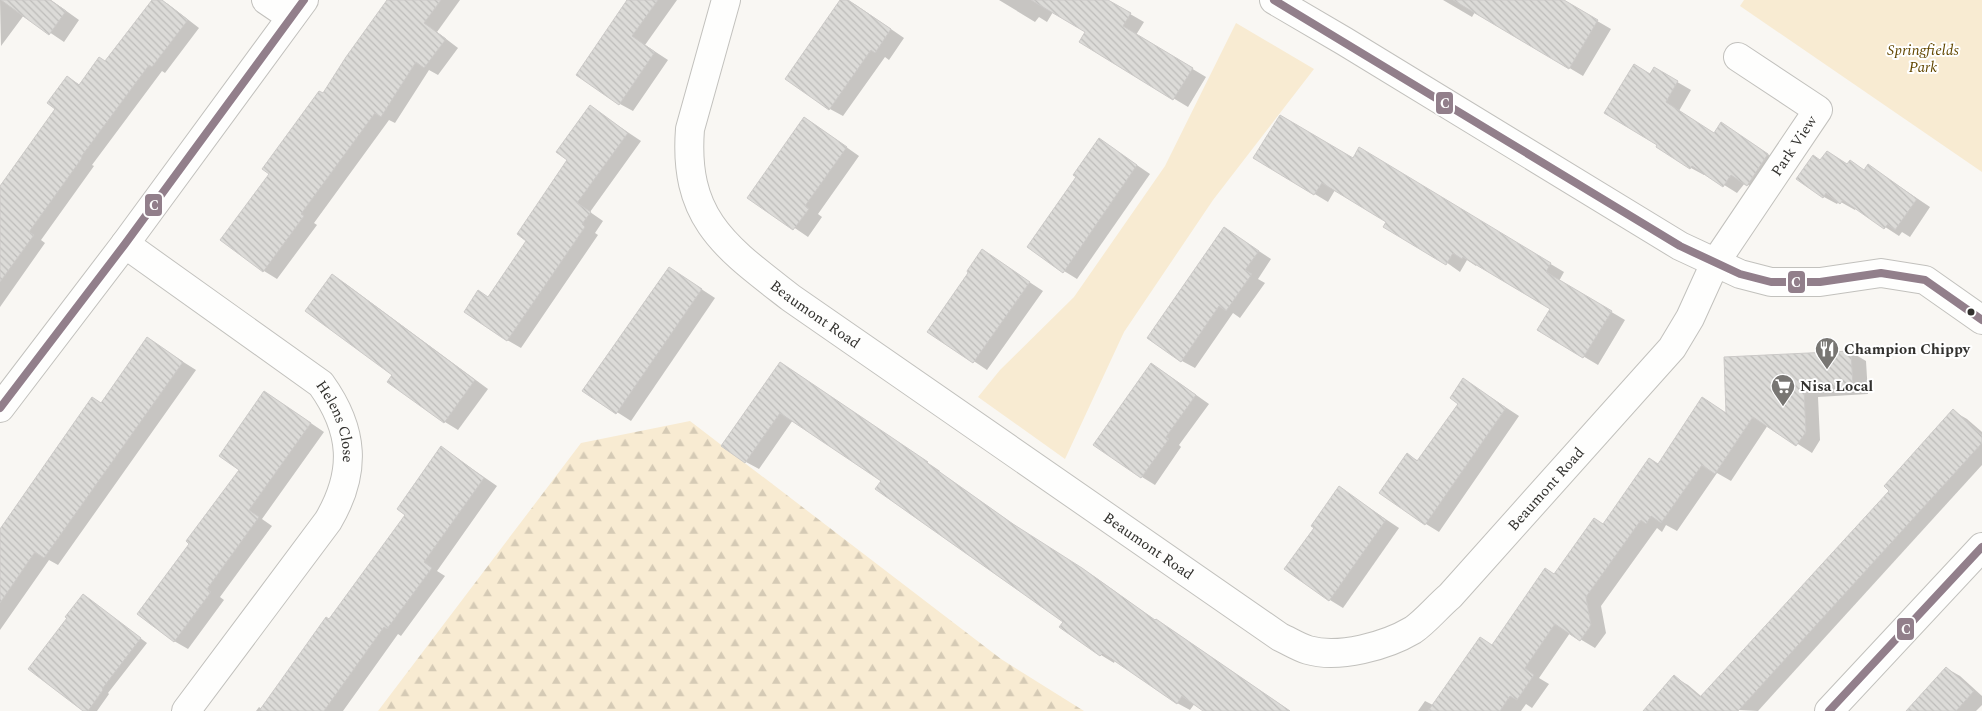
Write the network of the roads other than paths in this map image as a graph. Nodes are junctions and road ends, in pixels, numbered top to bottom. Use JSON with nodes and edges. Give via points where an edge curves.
{"nodes":[{"id":1,"x":266,"y":0,"type":"edge"},
{"id":2,"x":726,"y":0,"type":"edge"},
{"id":3,"x":1274,"y":0,"type":"edge"},
{"id":4,"x":297,"y":9,"type":"edge"},
{"id":5,"x":1738,"y":57,"type":"dead end"},
{"id":6,"x":125,"y":244,"type":"junction"},
{"id":7,"x":1715,"y":263,"type":"junction"},
{"id":8,"x":1982,"y":320,"type":"edge"},
{"id":9,"x":0,"y":408,"type":"edge"},
{"id":10,"x":1982,"y":547,"type":"edge"},
{"id":11,"x":186,"y":711,"type":"edge"},
{"id":12,"x":1829,"y":711,"type":"edge"}],
"edges":[{"from":1,"to":4,"type":"street"},
{"from":2,"to":7,"type":"street","name":"Beaumont Road","via":[[690,129],[688,151],[695,193],[717,235],[791,298],[973,426],[1280,637],[1309,650],[1356,651],[1391,641],[1414,629],[1450,596],[1672,348],[1690,318]]},
{"from":3,"to":7,"type":"street","via":[[1680,246]]},
{"from":4,"to":6,"type":"street"},
{"from":5,"to":7,"type":"street","name":"Park View","via":[[1818,110]]},
{"from":6,"to":9,"type":"street"},
{"from":6,"to":11,"type":"street","name":"Helens Close","via":[[320,384],[334,402],[348,445],[345,485],[328,521]]},
{"from":7,"to":8,"type":"street","via":[[1771,282],[1820,282],[1881,273],[1925,280]]},
{"from":10,"to":12,"type":"street"}]}
